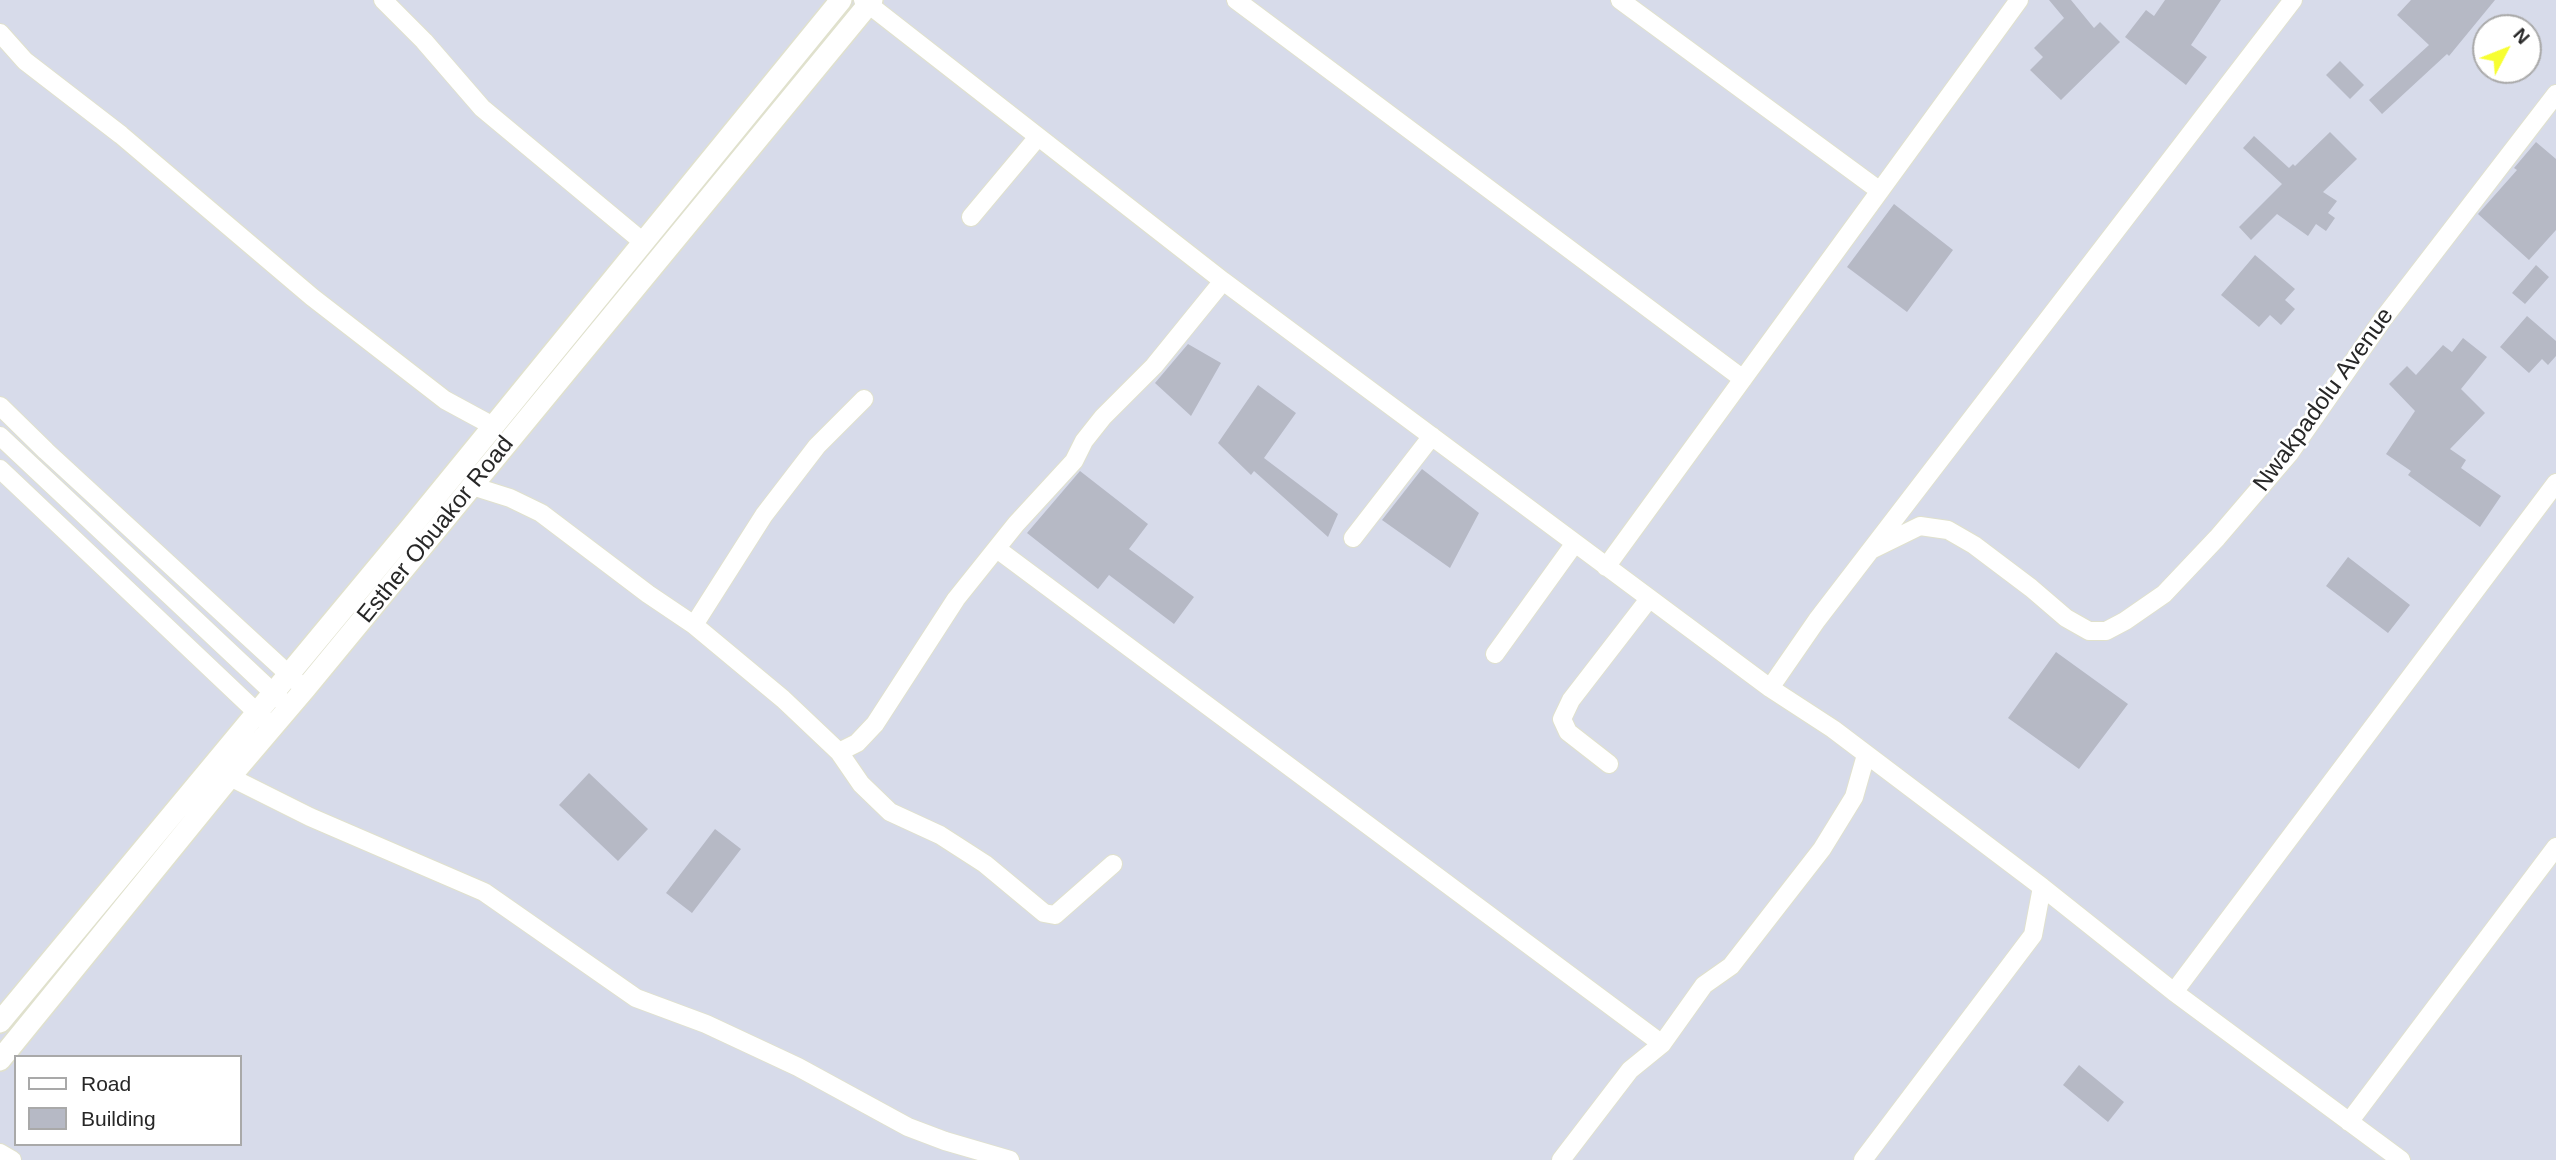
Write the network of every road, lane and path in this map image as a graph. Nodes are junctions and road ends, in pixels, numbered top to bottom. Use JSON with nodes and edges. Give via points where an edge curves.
{"nodes":[{"id":1,"x":383,"y":0,"type":"edge"},
{"id":2,"x":841,"y":0,"type":"edge"},
{"id":3,"x":1236,"y":0,"type":"edge"},
{"id":4,"x":1620,"y":0,"type":"edge"},
{"id":5,"x":2019,"y":0,"type":"edge"},
{"id":6,"x":2293,"y":0,"type":"edge"},
{"id":7,"x":868,"y":1,"type":"edge"},
{"id":8,"x":0,"y":33,"type":"edge"},
{"id":9,"x":2556,"y":94,"type":"edge"},
{"id":10,"x":1038,"y":137,"type":"junction"},
{"id":11,"x":1880,"y":191,"type":"junction"},
{"id":12,"x":971,"y":217,"type":"dead end"},
{"id":13,"x":643,"y":242,"type":"junction"},
{"id":14,"x":1223,"y":281,"type":"junction"},
{"id":15,"x":1743,"y":379,"type":"junction"},
{"id":16,"x":864,"y":399,"type":"dead end"},
{"id":17,"x":0,"y":406,"type":"edge"},
{"id":18,"x":493,"y":426,"type":"junction"},
{"id":19,"x":0,"y":436,"type":"edge"},
{"id":20,"x":1433,"y":436,"type":"junction"},
{"id":21,"x":0,"y":470,"type":"edge"},
{"id":22,"x":2556,"y":483,"type":"edge"},
{"id":23,"x":472,"y":486,"type":"junction"},
{"id":24,"x":1353,"y":538,"type":"dead end"},
{"id":25,"x":1574,"y":543,"type":"junction"},
{"id":26,"x":997,"y":549,"type":"junction"},
{"id":27,"x":1871,"y":550,"type":"junction"},
{"id":28,"x":1606,"y":567,"type":"junction"},
{"id":29,"x":1649,"y":599,"type":"junction"},
{"id":30,"x":694,"y":625,"type":"junction"},
{"id":31,"x":1495,"y":654,"type":"dead end"},
{"id":32,"x":289,"y":675,"type":"junction"},
{"id":33,"x":1770,"y":688,"type":"junction"},
{"id":34,"x":305,"y":690,"type":"junction"},
{"id":35,"x":273,"y":693,"type":"junction"},
{"id":36,"x":289,"y":708,"type":"junction"},
{"id":37,"x":257,"y":712,"type":"junction"},
{"id":38,"x":274,"y":727,"type":"junction"},
{"id":39,"x":839,"y":752,"type":"junction"},
{"id":40,"x":1866,"y":755,"type":"junction"},
{"id":41,"x":1609,"y":764,"type":"dead end"},
{"id":42,"x":230,"y":777,"type":"junction"},
{"id":43,"x":2556,"y":846,"type":"edge"},
{"id":44,"x":1113,"y":864,"type":"dead end"},
{"id":45,"x":2042,"y":887,"type":"junction"},
{"id":46,"x":2174,"y":992,"type":"junction"},
{"id":47,"x":0,"y":1022,"type":"edge"},
{"id":48,"x":1662,"y":1044,"type":"junction"},
{"id":49,"x":0,"y":1060,"type":"edge"},
{"id":50,"x":2349,"y":1122,"type":"junction"},
{"id":51,"x":0,"y":1153,"type":"edge"},
{"id":52,"x":12,"y":1160,"type":"edge"},
{"id":53,"x":1010,"y":1160,"type":"edge"},
{"id":54,"x":1561,"y":1160,"type":"edge"},
{"id":55,"x":1863,"y":1160,"type":"edge"},
{"id":56,"x":2401,"y":1160,"type":"edge"}],
"edges":[{"from":1,"to":13,"type":"street","via":[[482,108]]},
{"from":2,"to":13,"type":"street","name":"Esther Obuakor Road"},
{"from":3,"to":15,"type":"street"},
{"from":4,"to":11,"type":"street"},
{"from":5,"to":11,"type":"street"},
{"from":6,"to":27,"type":"street"},
{"from":7,"to":10,"type":"street"},
{"from":7,"to":23,"type":"street","name":"Esther Obuakor Road"},
{"from":8,"to":18,"type":"street","via":[[25,61],[121,135],[312,297],[445,400]]},
{"from":9,"to":27,"type":"street","name":"Nwakpadolu Avenue","via":[[2384,319],[2289,454],[2164,594],[2124,621],[2106,631],[2089,631],[1948,530],[1920,526]]},
{"from":10,"to":12,"type":"street"},
{"from":10,"to":14,"type":"street"},
{"from":11,"to":15,"type":"street"},
{"from":13,"to":18,"type":"street","name":"Esther Obuakor Road"},
{"from":14,"to":20,"type":"street"},
{"from":14,"to":26,"type":"street","via":[[1154,366],[1103,417],[1074,461]]},
{"from":15,"to":28,"type":"street"},
{"from":16,"to":30,"type":"street","via":[[817,446],[764,515]]},
{"from":17,"to":32,"type":"street"},
{"from":18,"to":32,"type":"street","name":"Esther Obuakor Road"},
{"from":19,"to":35,"type":"street"},
{"from":20,"to":24,"type":"street"},
{"from":20,"to":25,"type":"street"},
{"from":21,"to":37,"type":"street"},
{"from":22,"to":46,"type":"street"},
{"from":23,"to":30,"type":"street","via":[[541,513]]},
{"from":23,"to":34,"type":"street","name":"Esther Obuakor Road"},
{"from":25,"to":28,"type":"street"},
{"from":25,"to":31,"type":"street"},
{"from":26,"to":39,"type":"street","via":[[956,599],[875,724]]},
{"from":26,"to":48,"type":"street"},
{"from":27,"to":33,"type":"street"},
{"from":28,"to":29,"type":"street"},
{"from":29,"to":33,"type":"street"},
{"from":29,"to":41,"type":"street","via":[[1562,719],[1568,732]]},
{"from":30,"to":39,"type":"street"},
{"from":32,"to":34,"type":"street"},
{"from":32,"to":35,"type":"street","name":"Esther Obuakor Road"},
{"from":33,"to":40,"type":"street"},
{"from":34,"to":36,"type":"street","name":"Esther Obuakor Road"},
{"from":35,"to":36,"type":"street"},
{"from":35,"to":37,"type":"street","name":"Esther Obuakor Road"},
{"from":36,"to":38,"type":"street","name":"Esther Obuakor Road"},
{"from":37,"to":38,"type":"street"},
{"from":37,"to":47,"type":"street","name":"Esther Obuakor Road"},
{"from":38,"to":42,"type":"street","name":"Esther Obuakor Road"},
{"from":39,"to":44,"type":"street","via":[[861,784],[890,812],[940,835],[985,864],[1044,913],[1055,915]]},
{"from":40,"to":45,"type":"street"},
{"from":40,"to":48,"type":"street","via":[[1854,797],[1822,849],[1731,966],[1704,985]]},
{"from":42,"to":49,"type":"street","name":"Esther Obuakor Road"},
{"from":42,"to":53,"type":"street","via":[[484,892],[636,998],[706,1024],[798,1067],[908,1127]]},
{"from":43,"to":50,"type":"street"},
{"from":45,"to":46,"type":"street"},
{"from":45,"to":55,"type":"street","via":[[2033,935]]},
{"from":46,"to":50,"type":"street"},
{"from":48,"to":54,"type":"street","via":[[1630,1070]]},
{"from":50,"to":56,"type":"street"},
{"from":51,"to":52,"type":"street"}]}
